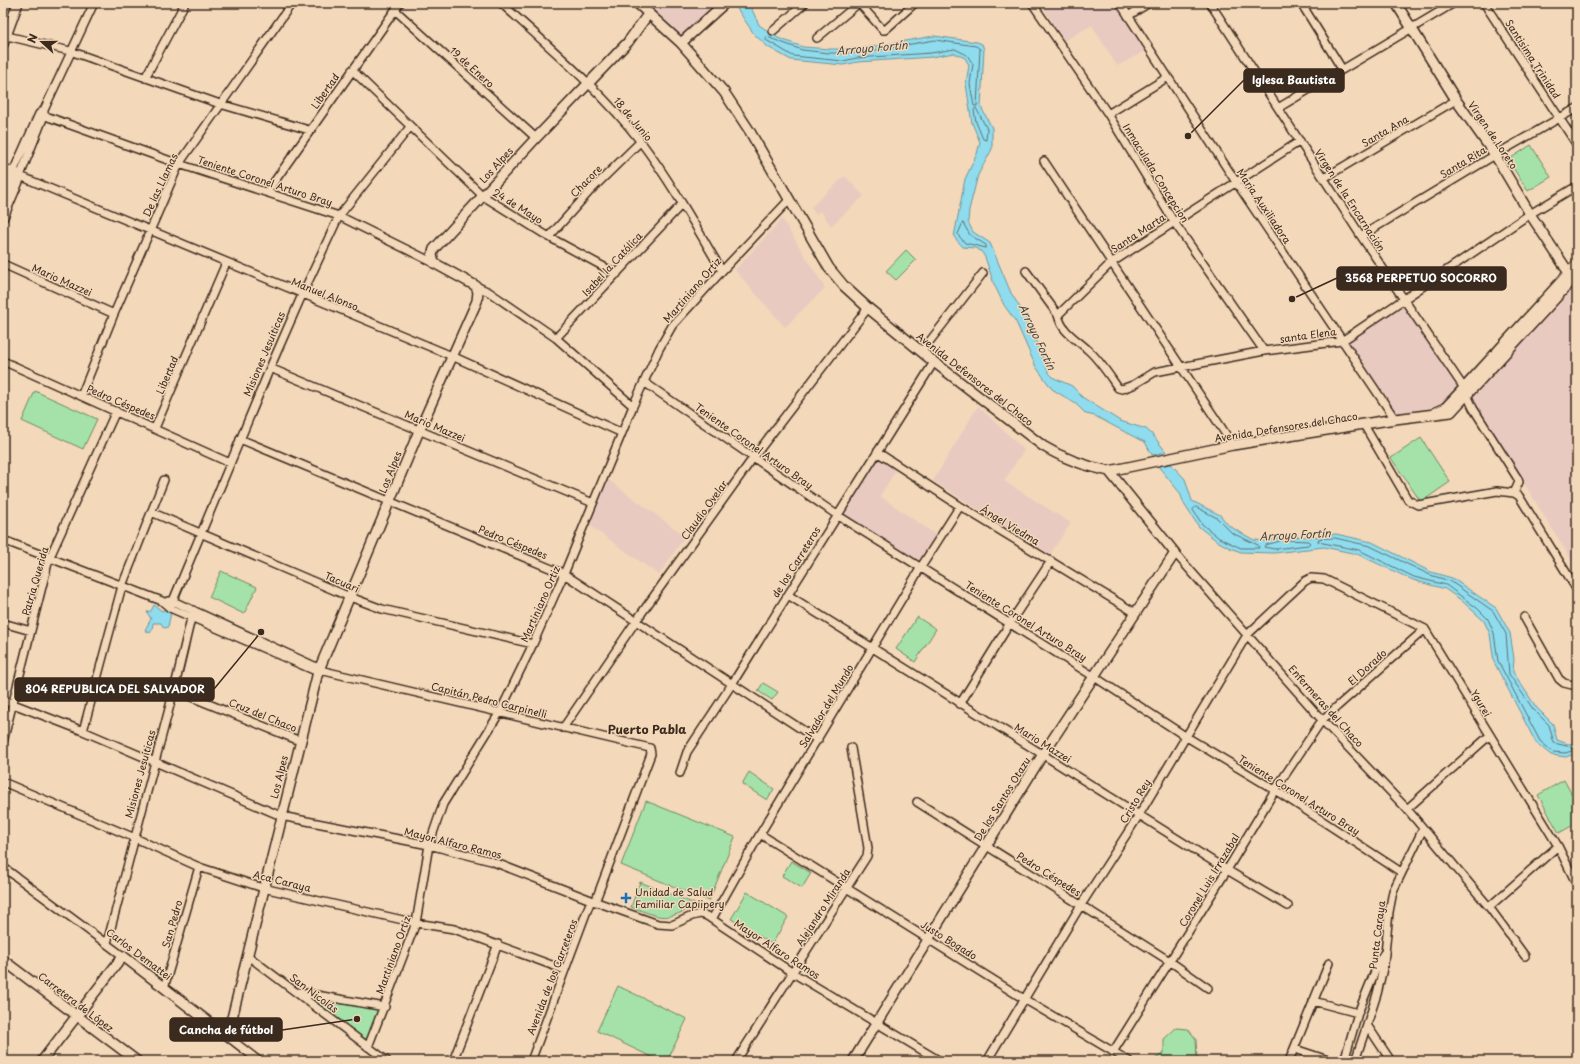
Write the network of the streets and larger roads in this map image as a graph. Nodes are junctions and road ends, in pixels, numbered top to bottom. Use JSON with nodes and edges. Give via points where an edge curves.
{"nodes":[{"id":1,"x":18,"y":3,"type":"edge"},
{"id":2,"x":94,"y":3,"type":"edge"},
{"id":3,"x":185,"y":3,"type":"edge"},
{"id":4,"x":292,"y":3,"type":"edge"},
{"id":5,"x":400,"y":3,"type":"edge"},
{"id":6,"x":501,"y":3,"type":"edge"},
{"id":7,"x":637,"y":3,"type":"edge"},
{"id":8,"x":725,"y":3,"type":"edge"},
{"id":9,"x":805,"y":3,"type":"edge"},
{"id":10,"x":859,"y":3,"type":"edge"},
{"id":11,"x":915,"y":3,"type":"edge"},
{"id":12,"x":1032,"y":3,"type":"edge"},
{"id":13,"x":1120,"y":3,"type":"edge"},
{"id":14,"x":1149,"y":3,"type":"edge"},
{"id":15,"x":1210,"y":3,"type":"edge"},
{"id":16,"x":1301,"y":3,"type":"edge"},
{"id":17,"x":1396,"y":3,"type":"edge"},
{"id":18,"x":1454,"y":3,"type":"edge"},
{"id":19,"x":1484,"y":3,"type":"edge"},
{"id":20,"x":395,"y":10,"type":"junction"},
{"id":21,"x":649,"y":14,"type":"junction"},
{"id":22,"x":1128,"y":16,"type":"junction"},
{"id":23,"x":1412,"y":27,"type":"junction"},
{"id":24,"x":773,"y":31,"type":"dead end"},
{"id":25,"x":4,"y":38,"type":"edge"},
{"id":26,"x":817,"y":38,"type":"dead end"},
{"id":27,"x":681,"y":43,"type":"junction"},
{"id":28,"x":70,"y":51,"type":"junction"},
{"id":29,"x":1342,"y":69,"type":"junction"},
{"id":30,"x":352,"y":70,"type":"junction"},
{"id":31,"x":1168,"y":77,"type":"junction"},
{"id":32,"x":145,"y":78,"type":"junction"},
{"id":33,"x":588,"y":84,"type":"junction"},
{"id":34,"x":1456,"y":100,"type":"junction"},
{"id":35,"x":220,"y":104,"type":"junction"},
{"id":36,"x":1278,"y":108,"type":"junction"},
{"id":37,"x":1577,"y":108,"type":"edge"},
{"id":38,"x":42,"y":113,"type":"junction"},
{"id":39,"x":1108,"y":114,"type":"junction"},
{"id":40,"x":1560,"y":118,"type":"junction"},
{"id":41,"x":410,"y":127,"type":"junction"},
{"id":42,"x":309,"y":130,"type":"junction"},
{"id":43,"x":536,"y":138,"type":"junction"},
{"id":44,"x":1300,"y":141,"type":"junction"},
{"id":45,"x":640,"y":142,"type":"junction"},
{"id":46,"x":1577,"y":145,"type":"edge"},
{"id":47,"x":1495,"y":155,"type":"junction"},
{"id":48,"x":1044,"y":161,"type":"dead end"},
{"id":49,"x":179,"y":164,"type":"junction"},
{"id":50,"x":3,"y":169,"type":"edge"},
{"id":51,"x":17,"y":174,"type":"junction"},
{"id":52,"x":1324,"y":178,"type":"junction"},
{"id":53,"x":1236,"y":182,"type":"junction"},
{"id":54,"x":1577,"y":186,"type":"edge"},
{"id":55,"x":267,"y":192,"type":"junction"},
{"id":56,"x":483,"y":196,"type":"junction"},
{"id":57,"x":3,"y":198,"type":"edge"},
{"id":58,"x":789,"y":200,"type":"junction"},
{"id":59,"x":682,"y":204,"type":"junction"},
{"id":60,"x":1530,"y":214,"type":"junction"},
{"id":61,"x":339,"y":216,"type":"junction"},
{"id":62,"x":3,"y":217,"type":"edge"},
{"id":63,"x":1174,"y":222,"type":"junction"},
{"id":64,"x":150,"y":230,"type":"junction"},
{"id":65,"x":1362,"y":236,"type":"junction"},
{"id":66,"x":549,"y":237,"type":"junction"},
{"id":67,"x":226,"y":263,"type":"junction"},
{"id":68,"x":434,"y":263,"type":"junction"},
{"id":69,"x":1111,"y":263,"type":"junction"},
{"id":70,"x":3,"y":264,"type":"edge"},
{"id":71,"x":1577,"y":264,"type":"edge"},
{"id":72,"x":722,"y":270,"type":"junction"},
{"id":73,"x":1026,"y":271,"type":"dead end"},
{"id":74,"x":983,"y":273,"type":"dead end"},
{"id":75,"x":617,"y":274,"type":"junction"},
{"id":76,"x":1573,"y":275,"type":"edge"},
{"id":77,"x":476,"y":286,"type":"junction"},
{"id":78,"x":302,"y":295,"type":"junction"},
{"id":79,"x":1405,"y":300,"type":"junction"},
{"id":80,"x":868,"y":308,"type":"junction"},
{"id":81,"x":114,"y":314,"type":"junction"},
{"id":82,"x":1058,"y":315,"type":"junction"},
{"id":83,"x":556,"y":338,"type":"junction"},
{"id":84,"x":1342,"y":341,"type":"junction"},
{"id":85,"x":922,"y":351,"type":"junction"},
{"id":86,"x":1264,"y":351,"type":"junction"},
{"id":87,"x":452,"y":356,"type":"junction"},
{"id":88,"x":3,"y":361,"type":"edge"},
{"id":89,"x":934,"y":362,"type":"junction"},
{"id":90,"x":1181,"y":367,"type":"junction"},
{"id":91,"x":270,"y":368,"type":"junction"},
{"id":92,"x":644,"y":382,"type":"junction"},
{"id":93,"x":1465,"y":392,"type":"junction"},
{"id":94,"x":81,"y":396,"type":"junction"},
{"id":95,"x":633,"y":406,"type":"junction"},
{"id":96,"x":116,"y":412,"type":"junction"},
{"id":97,"x":1429,"y":415,"type":"junction"},
{"id":98,"x":1395,"y":419,"type":"junction"},
{"id":99,"x":1364,"y":425,"type":"junction"},
{"id":100,"x":155,"y":428,"type":"junction"},
{"id":101,"x":419,"y":430,"type":"junction"},
{"id":102,"x":622,"y":433,"type":"junction"},
{"id":103,"x":240,"y":438,"type":"junction"},
{"id":104,"x":1233,"y":446,"type":"junction"},
{"id":105,"x":877,"y":452,"type":"junction"},
{"id":106,"x":753,"y":458,"type":"junction"},
{"id":107,"x":230,"y":463,"type":"junction"},
{"id":108,"x":1109,"y":471,"type":"junction"},
{"id":109,"x":164,"y":480,"type":"dead end"},
{"id":110,"x":1514,"y":493,"type":"junction"},
{"id":111,"x":390,"y":502,"type":"junction"},
{"id":112,"x":593,"y":503,"type":"junction"},
{"id":113,"x":960,"y":506,"type":"junction"},
{"id":114,"x":151,"y":512,"type":"junction"},
{"id":115,"x":837,"y":515,"type":"junction"},
{"id":116,"x":201,"y":533,"type":"junction"},
{"id":117,"x":3,"y":540,"type":"edge"},
{"id":118,"x":1174,"y":553,"type":"junction"},
{"id":119,"x":50,"y":559,"type":"junction"},
{"id":120,"x":1051,"y":561,"type":"junction"},
{"id":121,"x":922,"y":567,"type":"junction"},
{"id":122,"x":564,"y":574,"type":"junction"},
{"id":123,"x":122,"y":586,"type":"junction"},
{"id":124,"x":1577,"y":590,"type":"edge"},
{"id":125,"x":788,"y":595,"type":"junction"},
{"id":126,"x":350,"y":597,"type":"junction"},
{"id":127,"x":171,"y":604,"type":"junction"},
{"id":128,"x":1134,"y":612,"type":"junction"},
{"id":129,"x":192,"y":613,"type":"junction"},
{"id":130,"x":1524,"y":617,"type":"dead end"},
{"id":131,"x":636,"y":621,"type":"junction"},
{"id":132,"x":3,"y":623,"type":"edge"},
{"id":133,"x":1010,"y":623,"type":"junction"},
{"id":134,"x":1425,"y":628,"type":"junction"},
{"id":135,"x":31,"y":631,"type":"junction"},
{"id":136,"x":1247,"y":635,"type":"junction"},
{"id":137,"x":533,"y":644,"type":"junction"},
{"id":138,"x":872,"y":648,"type":"junction"},
{"id":139,"x":321,"y":670,"type":"junction"},
{"id":140,"x":1093,"y":676,"type":"junction"},
{"id":141,"x":1577,"y":682,"type":"edge"},
{"id":142,"x":732,"y":684,"type":"junction"},
{"id":143,"x":174,"y":690,"type":"junction"},
{"id":144,"x":3,"y":700,"type":"edge"},
{"id":145,"x":12,"y":703,"type":"junction"},
{"id":146,"x":960,"y":704,"type":"junction"},
{"id":147,"x":500,"y":712,"type":"junction"},
{"id":148,"x":1322,"y":720,"type":"junction"},
{"id":149,"x":563,"y":728,"type":"junction"},
{"id":150,"x":83,"y":731,"type":"junction"},
{"id":151,"x":1186,"y":736,"type":"junction"},
{"id":152,"x":1489,"y":736,"type":"junction"},
{"id":153,"x":818,"y":740,"type":"junction"},
{"id":154,"x":300,"y":741,"type":"junction"},
{"id":155,"x":3,"y":742,"type":"edge"},
{"id":156,"x":650,"y":748,"type":"joint"},
{"id":157,"x":851,"y":748,"type":"dead end"},
{"id":158,"x":1043,"y":754,"type":"junction"},
{"id":159,"x":155,"y":762,"type":"junction"},
{"id":160,"x":680,"y":773,"type":"dead end"},
{"id":161,"x":3,"y":782,"type":"edge"},
{"id":162,"x":1275,"y":790,"type":"junction"},
{"id":163,"x":918,"y":802,"type":"dead end"},
{"id":164,"x":1407,"y":809,"type":"junction"},
{"id":165,"x":1139,"y":815,"type":"junction"},
{"id":166,"x":281,"y":816,"type":"junction"},
{"id":167,"x":1423,"y":829,"type":"junction"},
{"id":168,"x":760,"y":834,"type":"junction"},
{"id":169,"x":135,"y":838,"type":"junction"},
{"id":170,"x":429,"y":845,"type":"junction"},
{"id":171,"x":986,"y":846,"type":"junction"},
{"id":172,"x":1558,"y":846,"type":"junction"},
{"id":173,"x":3,"y":867,"type":"edge"},
{"id":174,"x":200,"y":867,"type":"junction"},
{"id":175,"x":1228,"y":870,"type":"junction"},
{"id":176,"x":1401,"y":872,"type":"junction"},
{"id":177,"x":1577,"y":885,"type":"edge"},
{"id":178,"x":263,"y":888,"type":"junction"},
{"id":179,"x":846,"y":889,"type":"junction"},
{"id":180,"x":593,"y":901,"type":"junction"},
{"id":181,"x":1081,"y":905,"type":"junction"},
{"id":182,"x":1288,"y":906,"type":"dead end"},
{"id":183,"x":1489,"y":907,"type":"junction"},
{"id":184,"x":712,"y":919,"type":"junction"},
{"id":185,"x":416,"y":923,"type":"junction"},
{"id":186,"x":928,"y":939,"type":"junction"},
{"id":187,"x":107,"y":944,"type":"junction"},
{"id":188,"x":498,"y":944,"type":"junction"},
{"id":189,"x":1386,"y":951,"type":"junction"},
{"id":190,"x":123,"y":956,"type":"junction"},
{"id":191,"x":248,"y":956,"type":"junction"},
{"id":192,"x":1525,"y":956,"type":"dead end"},
{"id":193,"x":3,"y":960,"type":"edge"},
{"id":194,"x":1171,"y":962,"type":"junction"},
{"id":195,"x":1329,"y":963,"type":"dead end"},
{"id":196,"x":565,"y":970,"type":"junction"},
{"id":197,"x":793,"y":973,"type":"junction"},
{"id":198,"x":164,"y":988,"type":"junction"},
{"id":199,"x":1208,"y":988,"type":"dead end"},
{"id":200,"x":297,"y":992,"type":"junction"},
{"id":201,"x":1024,"y":999,"type":"junction"},
{"id":202,"x":1313,"y":1001,"type":"junction"},
{"id":203,"x":385,"y":1007,"type":"junction"},
{"id":204,"x":1358,"y":1013,"type":"junction"},
{"id":205,"x":76,"y":1016,"type":"junction"},
{"id":206,"x":877,"y":1022,"type":"junction"},
{"id":207,"x":1367,"y":1025,"type":"junction"},
{"id":208,"x":219,"y":1030,"type":"junction"},
{"id":209,"x":368,"y":1047,"type":"junction"},
{"id":210,"x":1295,"y":1049,"type":"junction"},
{"id":211,"x":1113,"y":1052,"type":"junction"},
{"id":212,"x":3,"y":1059,"type":"edge"},
{"id":213,"x":739,"y":1060,"type":"edge"},
{"id":214,"x":6,"y":1061,"type":"edge"},
{"id":215,"x":42,"y":1061,"type":"edge"},
{"id":216,"x":137,"y":1061,"type":"edge"},
{"id":217,"x":259,"y":1061,"type":"edge"},
{"id":218,"x":387,"y":1061,"type":"edge"},
{"id":219,"x":453,"y":1061,"type":"edge"},
{"id":220,"x":531,"y":1061,"type":"edge"},
{"id":221,"x":853,"y":1061,"type":"edge"},
{"id":222,"x":940,"y":1061,"type":"edge"},
{"id":223,"x":987,"y":1061,"type":"edge"},
{"id":224,"x":1129,"y":1061,"type":"edge"},
{"id":225,"x":1289,"y":1061,"type":"edge"},
{"id":226,"x":1331,"y":1061,"type":"edge"},
{"id":227,"x":1344,"y":1061,"type":"edge"},
{"id":228,"x":1355,"y":1061,"type":"edge"},
{"id":229,"x":1391,"y":1061,"type":"edge"}],
"edges":[{"from":1,"to":25,"type":"street"},
{"from":2,"to":28,"type":"street"},
{"from":3,"to":32,"type":"street"},
{"from":4,"to":35,"type":"street","name":"De las Llamas"},
{"from":5,"to":20,"type":"street","name":"Libertad"},
{"from":6,"to":33,"type":"street","name":"18 de Junio"},
{"from":7,"to":21,"type":"street","name":"Avenida Defensores del Chaco"},
{"from":8,"to":27,"type":"street"},
{"from":9,"to":24,"type":"street"},
{"from":10,"to":11,"type":"street","via":[[883,30]]},
{"from":10,"to":26,"type":"street"},
{"from":12,"to":39,"type":"street","name":"Inmaculada Concepcion"},
{"from":13,"to":22,"type":"street","name":"Maria Auxiliadora"},
{"from":14,"to":22,"type":"street"},
{"from":15,"to":36,"type":"street","name":"Virgen de la Encarnación"},
{"from":16,"to":29,"type":"street"},
{"from":17,"to":23,"type":"street","name":"Virgen de Loreto"},
{"from":18,"to":23,"type":"street"},
{"from":19,"to":40,"type":"street","name":"Santisima Trinidad"},
{"from":20,"to":30,"type":"street","name":"Libertad"},
{"from":20,"to":43,"type":"street","name":"19 de Enero"},
{"from":21,"to":27,"type":"street","name":"Avenida Defensores del Chaco"},
{"from":21,"to":33,"type":"street","name":"Los Alpes","via":[[628,42]]},
{"from":22,"to":31,"type":"street","name":"Maria Auxiliadora"},
{"from":23,"to":29,"type":"street"},
{"from":23,"to":34,"type":"street","name":"Virgen de Loreto"},
{"from":25,"to":28,"type":"street"},
{"from":27,"to":58,"type":"street","name":"Avenida Defensores del Chaco","via":[[724,92]]},
{"from":28,"to":32,"type":"street"},
{"from":28,"to":38,"type":"street"},
{"from":29,"to":36,"type":"street"},
{"from":30,"to":41,"type":"street","name":"24 de Mayo"},
{"from":30,"to":42,"type":"street","name":"Libertad"},
{"from":31,"to":39,"type":"street"},
{"from":31,"to":53,"type":"street","name":"Maria Auxiliadora"},
{"from":32,"to":35,"type":"street"},
{"from":33,"to":43,"type":"street","name":"Los Alpes"},
{"from":33,"to":45,"type":"street","name":"18 de Junio"},
{"from":34,"to":47,"type":"street","name":"Virgen de Loreto"},
{"from":34,"to":52,"type":"street","name":"Santa Ana"},
{"from":35,"to":42,"type":"street"},
{"from":35,"to":49,"type":"street","name":"De las Llamas"},
{"from":36,"to":44,"type":"street","name":"Virgen de la Encarnación"},
{"from":37,"to":40,"type":"street","name":"Santa Rita"},
{"from":38,"to":49,"type":"street","name":"Teniente Coronel Arturo Bray"},
{"from":38,"to":51,"type":"street"},
{"from":39,"to":63,"type":"street","name":"Inmaculada Concepcion"},
{"from":40,"to":46,"type":"street","name":"Santisima Trinidad"},
{"from":40,"to":47,"type":"street","name":"Santa Rita"},
{"from":41,"to":56,"type":"street","name":"24 de Mayo"},
{"from":41,"to":61,"type":"street","name":"Misiones Jesuíticas"},
{"from":42,"to":55,"type":"street","name":"Libertad"},
{"from":43,"to":56,"type":"street","name":"Los Alpes"},
{"from":44,"to":52,"type":"street","name":"Virgen de la Encarnación"},
{"from":44,"to":53,"type":"street","name":"Santa Marta"},
{"from":45,"to":59,"type":"street","name":"18 de Junio"},
{"from":45,"to":66,"type":"street","name":"Chacore","via":[[590,191]]},
{"from":47,"to":60,"type":"street","name":"Virgen de Loreto"},
{"from":47,"to":65,"type":"street","name":"Santa Rita"},
{"from":48,"to":69,"type":"street"},
{"from":49,"to":55,"type":"street","name":"Teniente Coronel Arturo Bray"},
{"from":49,"to":64,"type":"street","name":"De las Llamas"},
{"from":50,"to":51,"type":"street"},
{"from":51,"to":57,"type":"street"},
{"from":51,"to":62,"type":"street"},
{"from":51,"to":64,"type":"street","name":"Manuel Alonso"},
{"from":52,"to":65,"type":"street","name":"Virgen de la Encarnación"},
{"from":53,"to":63,"type":"street","name":"Santa Marta"},
{"from":53,"to":84,"type":"street","name":"Maria Auxiliadora"},
{"from":54,"to":60,"type":"street","name":"santa Elena"},
{"from":55,"to":61,"type":"street","name":"Teniente Coronel Arturo Bray"},
{"from":56,"to":66,"type":"street","name":"24 de Mayo"},
{"from":56,"to":68,"type":"street","name":"Los Alpes","via":[[434,249]]},
{"from":58,"to":72,"type":"street","name":"Martiniano Ortiz"},
{"from":58,"to":80,"type":"street","name":"Avenida Defensores del Chaco","via":[[829,268]]},
{"from":59,"to":72,"type":"street","name":"18 de Junio"},
{"from":59,"to":75,"type":"street","name":"Isabel la Católica"},
{"from":60,"to":76,"type":"street","name":"Virgen de Loreto"},
{"from":60,"to":79,"type":"street","name":"santa Elena"},
{"from":61,"to":68,"type":"street","name":"Teniente Coronel Arturo Bray"},
{"from":61,"to":78,"type":"street","name":"Misiones Jesuíticas"},
{"from":63,"to":69,"type":"street","name":"Santa Marta"},
{"from":63,"to":86,"type":"street","name":"Inmaculada Concepcion"},
{"from":64,"to":67,"type":"street","name":"Manuel Alonso"},
{"from":64,"to":81,"type":"street","name":"De las Llamas"},
{"from":65,"to":79,"type":"street","name":"Virgen de la Encarnación"},
{"from":66,"to":75,"type":"street","name":"24 de Mayo"},
{"from":67,"to":78,"type":"street","name":"Manuel Alonso"},
{"from":67,"to":100,"type":"street","name":"Libertad"},
{"from":68,"to":77,"type":"street"},
{"from":69,"to":82,"type":"street","name":"Santa Marta"},
{"from":69,"to":90,"type":"street"},
{"from":70,"to":81,"type":"street","name":"Mario Mazzei"},
{"from":71,"to":76,"type":"street"},
{"from":72,"to":92,"type":"street","name":"Martiniano Ortiz","via":[[672,326]]},
{"from":73,"to":82,"type":"street"},
{"from":74,"to":85,"type":"street"},
{"from":75,"to":83,"type":"street","name":"Isabel la Católica"},
{"from":76,"to":93,"type":"street"},
{"from":77,"to":83,"type":"street"},
{"from":77,"to":87,"type":"street","name":"Los Alpes","via":[[477,301]]},
{"from":78,"to":87,"type":"street","name":"Manuel Alonso"},
{"from":78,"to":91,"type":"street","name":"Misiones Jesuíticas"},
{"from":79,"to":84,"type":"street","name":"santa Elena"},
{"from":79,"to":93,"type":"street","name":"Virgen de la Encarnación"},
{"from":80,"to":85,"type":"street","name":"Avenida Defensores del Chaco"},
{"from":80,"to":106,"type":"street","name":"Claudio Ovelar"},
{"from":81,"to":94,"type":"street","name":"De las Llamas"},
{"from":82,"to":90,"type":"street","name":"santa Elena","via":[[1068,334],[1087,348],[1118,388],[1133,385],[1150,374]]},
{"from":83,"to":95,"type":"street"},
{"from":84,"to":86,"type":"street","name":"santa Elena"},
{"from":84,"to":98,"type":"street","name":"Maria Auxiliadora"},
{"from":85,"to":89,"type":"street","name":"Avenida Defensores del Chaco"},
{"from":86,"to":90,"type":"street","name":"santa Elena"},
{"from":87,"to":101,"type":"street","name":"Los Alpes"},
{"from":87,"to":102,"type":"street","name":"Manuel Alonso"},
{"from":88,"to":94,"type":"street","name":"Pedro Céspedes"},
{"from":89,"to":105,"type":"street","name":"de los Carreteros"},
{"from":89,"to":108,"type":"street","name":"Avenida Defensores del Chaco","via":[[1043,446],[1061,457]]},
{"from":90,"to":104,"type":"street"},
{"from":91,"to":101,"type":"street","name":"Mario Mazzei"},
{"from":91,"to":103,"type":"street","name":"Misiones Jesuíticas"},
{"from":92,"to":95,"type":"street","name":"Martiniano Ortiz"},
{"from":92,"to":106,"type":"street","name":"Teniente Coronel Arturo Bray"},
{"from":93,"to":97,"type":"street","via":[[1445,408]]},
{"from":93,"to":97,"type":"street","name":"Avenida Defensores del Chaco","via":[[1451,412]]},
{"from":93,"to":110,"type":"street","name":"Virgen de la Encarnación","via":[[1518,478]]},
{"from":94,"to":96,"type":"street","name":"Pedro Céspedes"},
{"from":95,"to":102,"type":"street","name":"Martiniano Ortiz"},
{"from":96,"to":100,"type":"street","name":"Pedro Céspedes"},
{"from":96,"to":119,"type":"street","name":"Patria Querida"},
{"from":97,"to":98,"type":"street","name":"Avenida Defensores del Chaco"},
{"from":98,"to":99,"type":"street","name":"Avenida Defensores del Chaco"},
{"from":99,"to":104,"type":"street","name":"Avenida Defensores del Chaco"},
{"from":99,"to":110,"type":"street","via":[[1412,503],[1418,505],[1497,490]]},
{"from":100,"to":107,"type":"street","name":"Pedro Céspedes"},
{"from":101,"to":111,"type":"street","name":"Los Alpes"},
{"from":101,"to":112,"type":"street","name":"Mario Mazzei"},
{"from":102,"to":112,"type":"street","name":"Martiniano Ortiz"},
{"from":103,"to":107,"type":"street","name":"Misiones Jesuíticas"},
{"from":103,"to":111,"type":"street","name":"Pedro Céspedes"},
{"from":104,"to":108,"type":"street","name":"Avenida Defensores del Chaco"},
{"from":105,"to":113,"type":"street","name":"Ángel Viedma"},
{"from":105,"to":115,"type":"street","name":"de los Carreteros"},
{"from":106,"to":115,"type":"street","name":"Teniente Coronel Arturo Bray"},
{"from":106,"to":131,"type":"street","name":"Claudio Ovelar"},
{"from":107,"to":116,"type":"street","name":"Misiones Jesuíticas"},
{"from":108,"to":118,"type":"street","name":"Enfermeras del Chaco"},
{"from":109,"to":114,"type":"street"},
{"from":110,"to":124,"type":"street","via":[[1519,496]]},
{"from":111,"to":122,"type":"street","name":"Pedro Céspedes"},
{"from":111,"to":126,"type":"street","name":"Los Alpes"},
{"from":112,"to":122,"type":"street","name":"Martiniano Ortiz"},
{"from":113,"to":120,"type":"street","name":"Ángel Viedma"},
{"from":113,"to":121,"type":"street","name":"Salvador del Mundo"},
{"from":114,"to":116,"type":"street","name":"Tacuari"},
{"from":114,"to":123,"type":"street"},
{"from":115,"to":121,"type":"street","name":"Teniente Coronel Arturo Bray"},
{"from":115,"to":125,"type":"street","name":"de los Carreteros"},
{"from":116,"to":126,"type":"street","name":"Tacuari"},
{"from":116,"to":127,"type":"street","name":"Misiones Jesuíticas"},
{"from":117,"to":119,"type":"street","name":"Capitán Pedro Carpinelli"},
{"from":118,"to":128,"type":"street","name":"De los Santos Otazu"},
{"from":118,"to":136,"type":"street","name":"Enfermeras del Chaco"},
{"from":119,"to":123,"type":"street","name":"Capitán Pedro Carpinelli"},
{"from":119,"to":135,"type":"street","name":"Patria Querida"},
{"from":120,"to":128,"type":"street","name":"Ángel Viedma"},
{"from":120,"to":133,"type":"street"},
{"from":121,"to":133,"type":"street","name":"Teniente Coronel Arturo Bray"},
{"from":121,"to":138,"type":"street","name":"Salvador del Mundo"},
{"from":122,"to":131,"type":"street","name":"Pedro Céspedes"},
{"from":122,"to":137,"type":"street","name":"Martiniano Ortiz"},
{"from":123,"to":127,"type":"street","name":"Capitán Pedro Carpinelli"},
{"from":123,"to":150,"type":"street"},
{"from":125,"to":138,"type":"street","name":"Mario Mazzei"},
{"from":125,"to":142,"type":"street","name":"de los Carreteros"},
{"from":126,"to":137,"type":"street","name":"Tacuari","via":[[382,609]]},
{"from":126,"to":139,"type":"street","name":"Los Alpes"},
{"from":127,"to":129,"type":"street","name":"Capitán Pedro Carpinelli"},
{"from":128,"to":140,"type":"street","name":"De los Santos Otazu"},
{"from":129,"to":139,"type":"street","name":"Capitán Pedro Carpinelli"},
{"from":129,"to":143,"type":"street","name":"Misiones Jesuíticas"},
{"from":130,"to":141,"type":"street","via":[[1558,679],[1564,684],[1572,685]]},
{"from":131,"to":142,"type":"street","name":"Pedro Céspedes"},
{"from":131,"to":149,"type":"street","name":"Claudio Ovelar"},
{"from":132,"to":135,"type":"street"},
{"from":133,"to":140,"type":"street","name":"Teniente Coronel Arturo Bray"},
{"from":133,"to":146,"type":"street"},
{"from":134,"to":136,"type":"street","name":"Cristo Rey","via":[[1324,579],[1311,578]]},
{"from":134,"to":148,"type":"street","name":"El Dorado"},
{"from":134,"to":152,"type":"street","name":"Ygurei"},
{"from":135,"to":145,"type":"street","name":"Patria Querida"},
{"from":136,"to":148,"type":"street","name":"Enfermeras del Chaco"},
{"from":136,"to":151,"type":"street","name":"Cristo Rey"},
{"from":137,"to":147,"type":"street","name":"Martiniano Ortiz"},
{"from":138,"to":146,"type":"street","name":"Mario Mazzei"},
{"from":138,"to":153,"type":"street","name":"Salvador del Mundo"},
{"from":139,"to":147,"type":"street","name":"Capitán Pedro Carpinelli"},
{"from":139,"to":154,"type":"street","name":"Los Alpes"},
{"from":140,"to":151,"type":"street","name":"Teniente Coronel Arturo Bray"},
{"from":140,"to":158,"type":"street","name":"De los Santos Otazu"},
{"from":142,"to":153,"type":"street","name":"Pedro Céspedes"},
{"from":142,"to":160,"type":"street","name":"de los Carreteros","via":[[687,752]]},
{"from":143,"to":154,"type":"street","name":"Cruz del Chaco"},
{"from":143,"to":159,"type":"street","name":"Misiones Jesuíticas"},
{"from":144,"to":145,"type":"street","name":"Mayor Alfaro Ramos"},
{"from":145,"to":150,"type":"street","name":"Mayor Alfaro Ramos"},
{"from":145,"to":155,"type":"street","name":"Patria Querida"},
{"from":146,"to":158,"type":"street","name":"Mario Mazzei"},
{"from":147,"to":149,"type":"street","name":"Capitán Pedro Carpinelli"},
{"from":147,"to":170,"type":"street","name":"Martiniano Ortiz","via":[[443,804]]},
{"from":148,"to":162,"type":"street","name":"Coronel Luis Irrazabal"},
{"from":148,"to":164,"type":"street","name":"Enfermeras del Chaco"},
{"from":149,"to":156,"type":"street","name":"Capitán Pedro Carpinelli"},
{"from":150,"to":159,"type":"street","name":"Mayor Alfaro Ramos"},
{"from":151,"to":162,"type":"street","name":"Teniente Coronel Arturo Bray"},
{"from":151,"to":165,"type":"street","name":"Cristo Rey"},
{"from":152,"to":164,"type":"street"},
{"from":152,"to":172,"type":"street","name":"Ygurei"},
{"from":153,"to":168,"type":"street","name":"Salvador del Mundo"},
{"from":154,"to":166,"type":"street","name":"Los Alpes"},
{"from":156,"to":180,"type":"street","name":"Avenida de los Carreteros","via":[[651,754]]},
{"from":157,"to":179,"type":"street","name":"Alejandro Miranda","via":[[868,848],[867,856]]},
{"from":158,"to":165,"type":"street","name":"Mario Mazzei"},
{"from":158,"to":171,"type":"street","name":"De los Santos Otazu"},
{"from":159,"to":166,"type":"street","name":"Mayor Alfaro Ramos"},
{"from":159,"to":169,"type":"street","name":"Misiones Jesuíticas"},
{"from":161,"to":169,"type":"street","name":"Aca Caraya"},
{"from":162,"to":175,"type":"street","name":"Coronel Luis Irrazabal"},
{"from":162,"to":176,"type":"street","name":"Teniente Coronel Arturo Bray"},
{"from":163,"to":171,"type":"street","name":"Pedro Céspedes"},
{"from":164,"to":167,"type":"street","name":"Enfermeras del Chaco"},
{"from":165,"to":175,"type":"street","name":"Mario Mazzei"},
{"from":165,"to":181,"type":"street","name":"Cristo Rey"},
{"from":166,"to":170,"type":"street","name":"Mayor Alfaro Ramos"},
{"from":166,"to":178,"type":"street","name":"Los Alpes"},
{"from":167,"to":176,"type":"street","name":"Punta Caraya"},
{"from":167,"to":183,"type":"street","name":"Enfermeras del Chaco"},
{"from":168,"to":179,"type":"street","name":"Justo Bogado"},
{"from":168,"to":184,"type":"street","name":"Salvador del Mundo"},
{"from":169,"to":174,"type":"street","name":"Aca Caraya"},
{"from":169,"to":187,"type":"street","name":"Misiones Jesuíticas"},
{"from":170,"to":180,"type":"street","name":"Mayor Alfaro Ramos","via":[[491,861]]},
{"from":170,"to":185,"type":"street","name":"Martiniano Ortiz"},
{"from":171,"to":181,"type":"street","name":"Pedro Céspedes"},
{"from":171,"to":186,"type":"street","name":"De los Santos Otazu"},
{"from":172,"to":177,"type":"street","name":"Ygurei"},
{"from":172,"to":183,"type":"street"},
{"from":173,"to":187,"type":"street","name":"Carlos Demattei"},
{"from":174,"to":178,"type":"street","name":"Aca Caraya"},
{"from":174,"to":198,"type":"street","name":"San Pedro"},
{"from":175,"to":182,"type":"street","name":"Mario Mazzei"},
{"from":175,"to":194,"type":"street","name":"Coronel Luis Irrazabal"},
{"from":176,"to":189,"type":"street","name":"Punta Caraya","via":[[1393,890]]},
{"from":178,"to":185,"type":"street","name":"Aca Caraya"},
{"from":178,"to":191,"type":"street","name":"Los Alpes"},
{"from":179,"to":186,"type":"street","name":"Justo Bogado"},
{"from":179,"to":197,"type":"street","name":"Alejandro Miranda"},
{"from":180,"to":184,"type":"street","name":"Mayor Alfaro Ramos","via":[[658,924],[672,925],[700,914]]},
{"from":180,"to":196,"type":"street","name":"Avenida de los Carreteros"},
{"from":181,"to":194,"type":"street","name":"Pedro Céspedes"},
{"from":181,"to":201,"type":"street","name":"Cristo Rey"},
{"from":183,"to":192,"type":"street","name":"Enfermeras del Chaco"},
{"from":184,"to":197,"type":"street","name":"Mayor Alfaro Ramos"},
{"from":185,"to":188,"type":"street","name":"Aca Caraya","via":[[454,929]]},
{"from":185,"to":203,"type":"street","name":"Martiniano Ortiz"},
{"from":186,"to":201,"type":"street","name":"Justo Bogado"},
{"from":186,"to":206,"type":"street","name":"De los Santos Otazu"},
{"from":187,"to":190,"type":"street","name":"Carlos Demattei"},
{"from":188,"to":196,"type":"street","name":"Aca Caraya"},
{"from":188,"to":219,"type":"street"},
{"from":189,"to":204,"type":"street","via":[[1380,959]]},
{"from":189,"to":207,"type":"street","name":"Punta Caraya"},
{"from":190,"to":198,"type":"street","name":"Carlos Demattei"},
{"from":190,"to":205,"type":"street"},
{"from":191,"to":200,"type":"street","name":"San Nicolás"},
{"from":191,"to":208,"type":"street","name":"Los Alpes","via":[[232,1018]]},
{"from":193,"to":205,"type":"street","name":"Carretera de López"},
{"from":194,"to":199,"type":"street","name":"Pedro Céspedes"},
{"from":194,"to":211,"type":"street","name":"Coronel Luis Irrazabal"},
{"from":195,"to":202,"type":"street"},
{"from":196,"to":220,"type":"street","name":"Avenida de los Carreteros"},
{"from":197,"to":206,"type":"street","name":"Mayor Alfaro Ramos"},
{"from":197,"to":213,"type":"street","name":"Alejandro Miranda"},
{"from":198,"to":208,"type":"street","name":"Carlos Demattei"},
{"from":200,"to":203,"type":"street"},
{"from":200,"to":209,"type":"street","name":"San Nicolás"},
{"from":201,"to":211,"type":"street","name":"Justo Bogado"},
{"from":201,"to":223,"type":"street","name":"Cristo Rey"},
{"from":202,"to":204,"type":"street"},
{"from":202,"to":210,"type":"street"},
{"from":203,"to":209,"type":"street","name":"Martiniano Ortiz"},
{"from":204,"to":227,"type":"street"},
{"from":205,"to":215,"type":"street"},
{"from":205,"to":216,"type":"street","name":"Carretera de López"},
{"from":206,"to":221,"type":"street","name":"De los Santos Otazu"},
{"from":206,"to":222,"type":"street","name":"Mayor Alfaro Ramos"},
{"from":207,"to":228,"type":"street","name":"Punta Caraya"},
{"from":207,"to":229,"type":"street"},
{"from":208,"to":217,"type":"street","name":"Carlos Demattei"},
{"from":209,"to":218,"type":"street","name":"San Nicolás"},
{"from":210,"to":225,"type":"street"},
{"from":210,"to":226,"type":"street"},
{"from":211,"to":224,"type":"street","name":"Justo Bogado"},
{"from":212,"to":214,"type":"street"}]}
